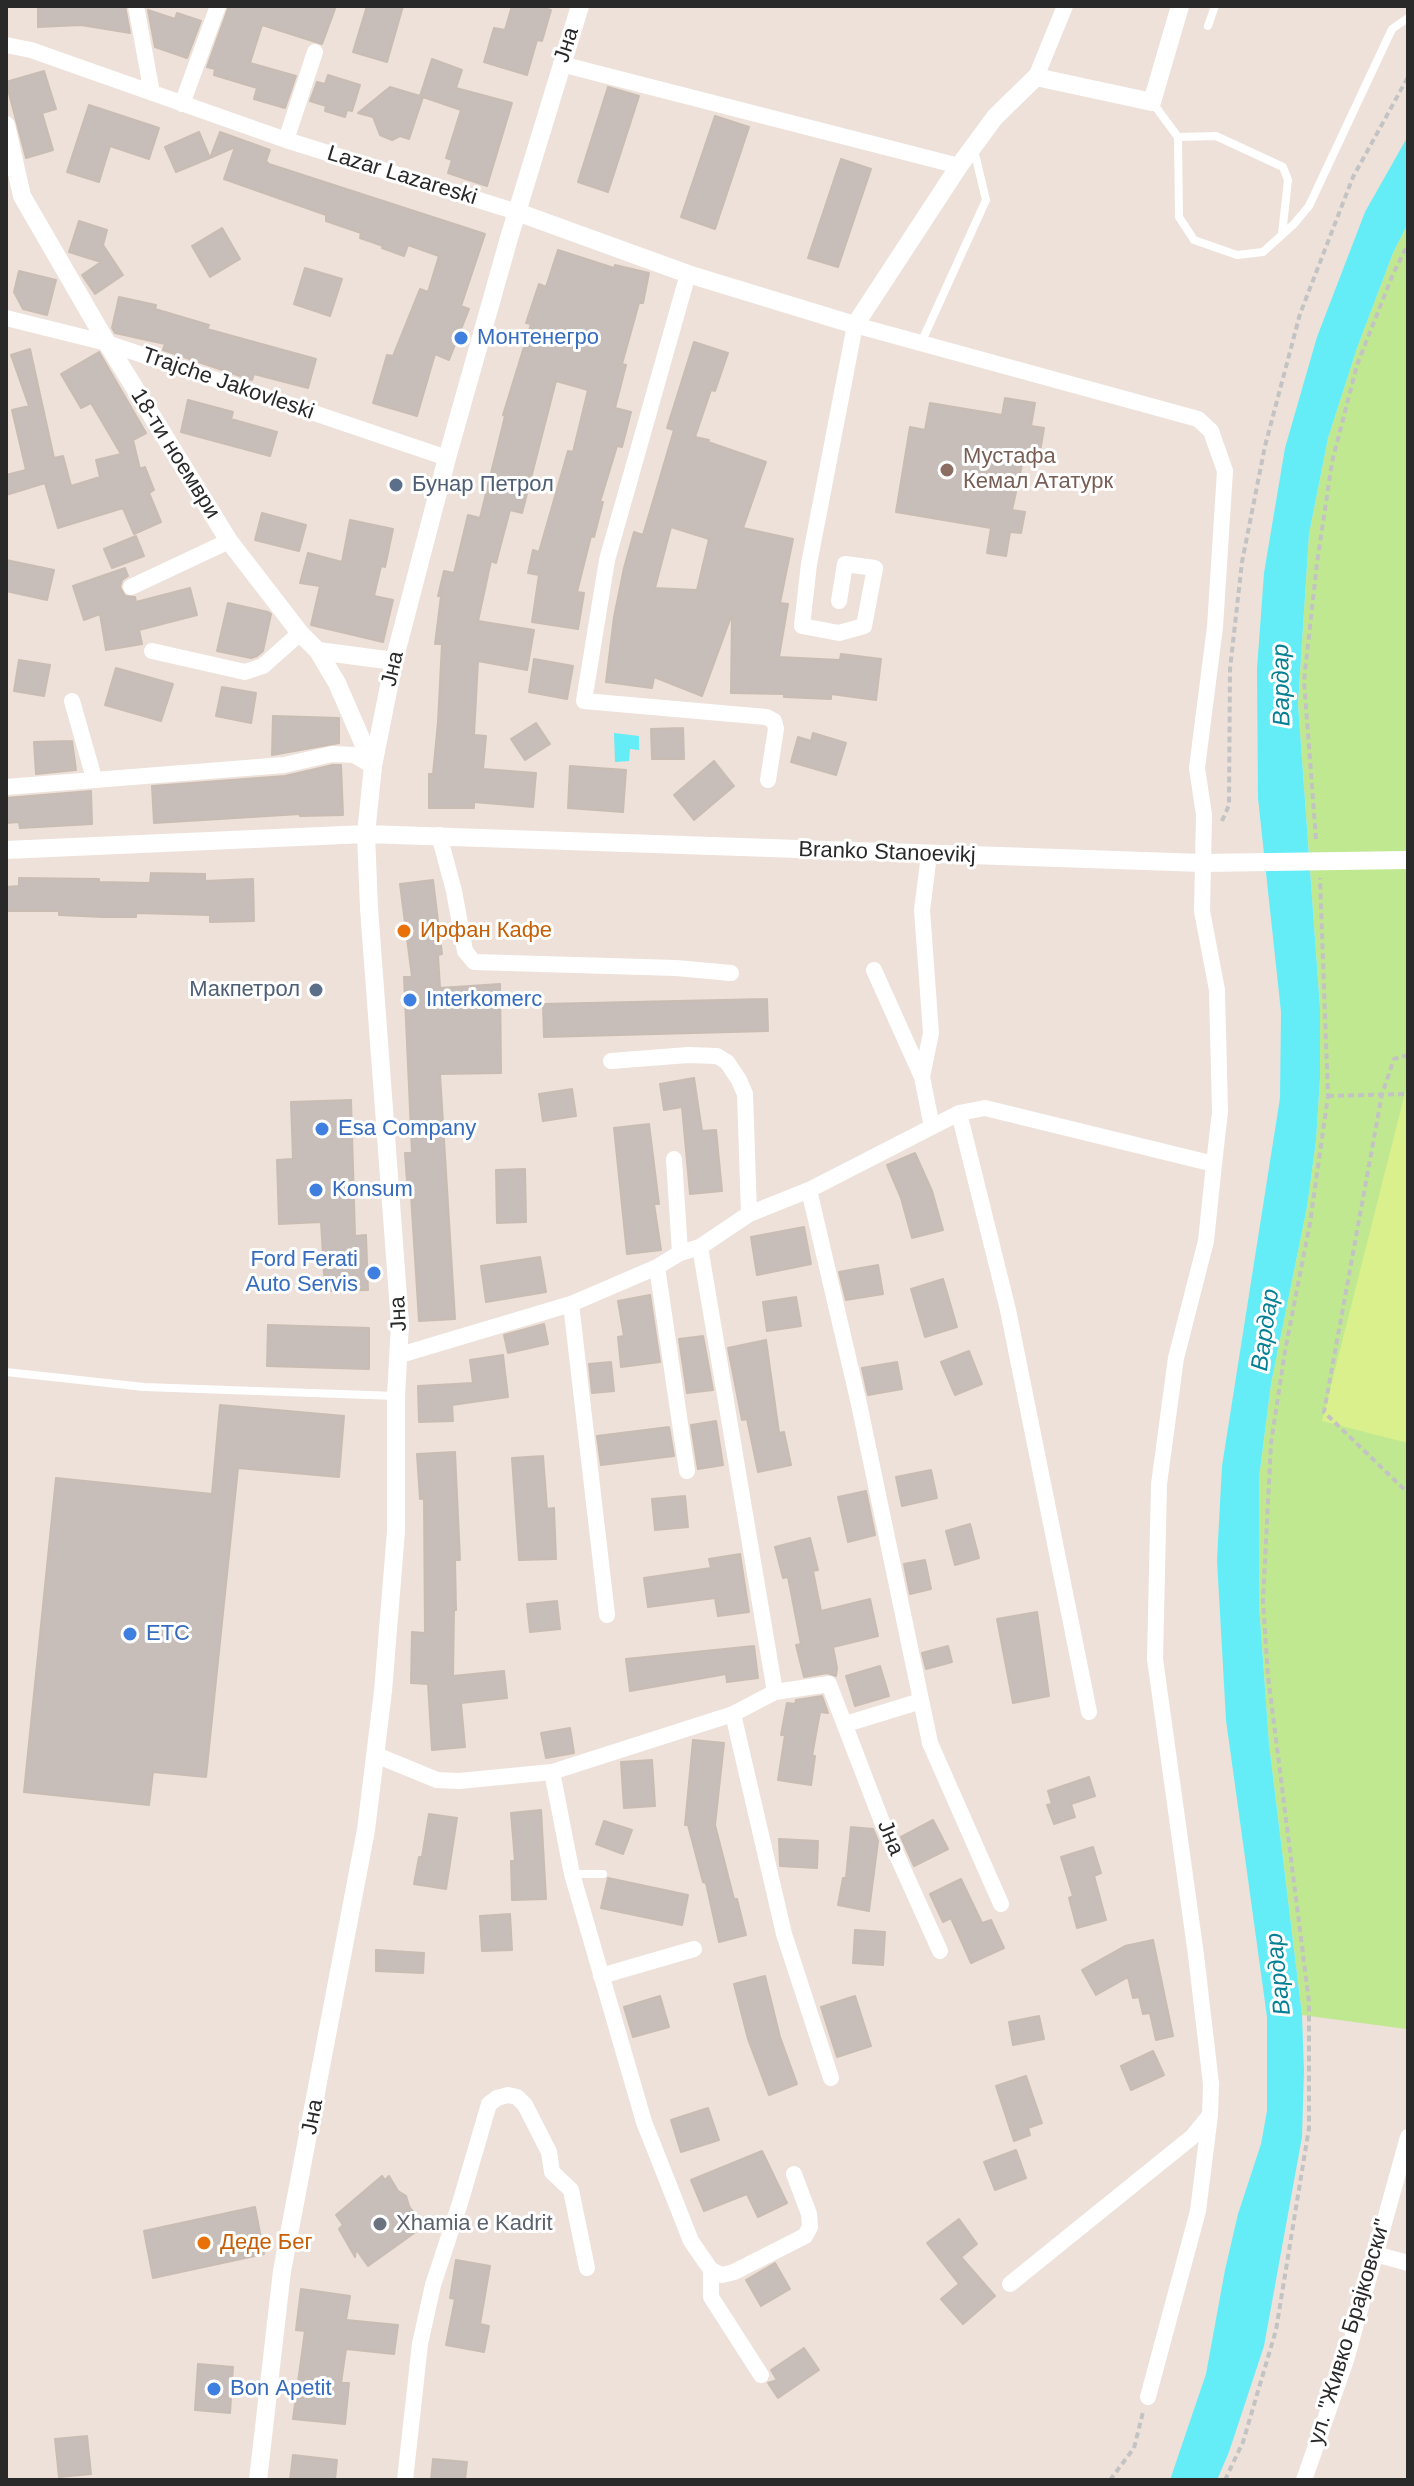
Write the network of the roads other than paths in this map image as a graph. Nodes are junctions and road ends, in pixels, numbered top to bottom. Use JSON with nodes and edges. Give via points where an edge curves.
{"nodes":[{"id":1,"x":136,"y":6,"type":"edge"},
{"id":2,"x":218,"y":6,"type":"edge"},
{"id":3,"x":580,"y":6,"type":"edge"},
{"id":4,"x":1065,"y":6,"type":"edge"},
{"id":5,"x":1180,"y":6,"type":"edge"},
{"id":6,"x":1215,"y":6,"type":"edge"},
{"id":7,"x":1408,"y":18,"type":"edge"},
{"id":8,"x":1208,"y":26,"type":"dead end"},
{"id":9,"x":6,"y":45,"type":"edge"},
{"id":10,"x":315,"y":52,"type":"dead end"},
{"id":11,"x":561,"y":64,"type":"junction"},
{"id":12,"x":1036,"y":77,"type":"junction"},
{"id":13,"x":152,"y":93,"type":"junction"},
{"id":14,"x":1152,"y":102,"type":"junction"},
{"id":15,"x":182,"y":104,"type":"junction"},
{"id":16,"x":6,"y":125,"type":"edge"},
{"id":17,"x":1178,"y":137,"type":"junction"},
{"id":18,"x":286,"y":140,"type":"junction"},
{"id":19,"x":973,"y":146,"type":"junction"},
{"id":20,"x":959,"y":166,"type":"junction"},
{"id":21,"x":517,"y":212,"type":"junction"},
{"id":22,"x":1282,"y":235,"type":"junction"},
{"id":23,"x":688,"y":274,"type":"junction"},
{"id":24,"x":6,"y":318,"type":"edge"},
{"id":25,"x":855,"y":325,"type":"junction"},
{"id":26,"x":107,"y":343,"type":"junction"},
{"id":27,"x":921,"y":343,"type":"junction"},
{"id":28,"x":447,"y":458,"type":"junction"},
{"id":29,"x":229,"y":541,"type":"junction"},
{"id":30,"x":131,"y":587,"type":"dead end"},
{"id":31,"x":839,"y":601,"type":"dead end"},
{"id":32,"x":300,"y":633,"type":"junction"},
{"id":33,"x":152,"y":651,"type":"dead end"},
{"id":34,"x":318,"y":651,"type":"junction"},
{"id":35,"x":394,"y":661,"type":"junction"},
{"id":36,"x":72,"y":701,"type":"dead end"},
{"id":37,"x":373,"y":766,"type":"junction"},
{"id":38,"x":94,"y":778,"type":"junction"},
{"id":39,"x":768,"y":780,"type":"dead end"},
{"id":40,"x":6,"y":787,"type":"edge"},
{"id":41,"x":366,"y":834,"type":"junction"},
{"id":42,"x":439,"y":835,"type":"junction"},
{"id":43,"x":6,"y":850,"type":"edge"},
{"id":44,"x":929,"y":855,"type":"junction"},
{"id":45,"x":1408,"y":860,"type":"edge"},
{"id":46,"x":1202,"y":863,"type":"junction"},
{"id":47,"x":874,"y":970,"type":"dead end"},
{"id":48,"x":731,"y":973,"type":"dead end"},
{"id":49,"x":611,"y":1061,"type":"dead end"},
{"id":50,"x":922,"y":1077,"type":"junction"},
{"id":51,"x":959,"y":1113,"type":"junction"},
{"id":52,"x":932,"y":1127,"type":"junction"},
{"id":53,"x":674,"y":1159,"type":"dead end"},
{"id":54,"x":1214,"y":1164,"type":"junction"},
{"id":55,"x":809,"y":1190,"type":"junction"},
{"id":56,"x":749,"y":1214,"type":"junction"},
{"id":57,"x":700,"y":1247,"type":"junction"},
{"id":58,"x":680,"y":1253,"type":"junction"},
{"id":59,"x":657,"y":1267,"type":"junction"},
{"id":60,"x":571,"y":1304,"type":"junction"},
{"id":61,"x":400,"y":1355,"type":"junction"},
{"id":62,"x":6,"y":1372,"type":"edge"},
{"id":63,"x":396,"y":1396,"type":"junction"},
{"id":64,"x":687,"y":1471,"type":"dead end"},
{"id":65,"x":607,"y":1615,"type":"dead end"},
{"id":66,"x":775,"y":1692,"type":"junction"},
{"id":67,"x":921,"y":1701,"type":"junction"},
{"id":68,"x":1089,"y":1712,"type":"dead end"},
{"id":69,"x":733,"y":1714,"type":"junction"},
{"id":70,"x":846,"y":1724,"type":"junction"},
{"id":71,"x":376,"y":1755,"type":"junction"},
{"id":72,"x":552,"y":1772,"type":"junction"},
{"id":73,"x":572,"y":1874,"type":"junction"},
{"id":74,"x":603,"y":1874,"type":"dead end"},
{"id":75,"x":1001,"y":1904,"type":"dead end"},
{"id":76,"x":694,"y":1949,"type":"dead end"},
{"id":77,"x":940,"y":1951,"type":"dead end"},
{"id":78,"x":601,"y":1976,"type":"junction"},
{"id":79,"x":831,"y":2078,"type":"dead end"},
{"id":80,"x":1210,"y":2115,"type":"junction"},
{"id":81,"x":1408,"y":2137,"type":"edge"},
{"id":82,"x":794,"y":2174,"type":"dead end"},
{"id":83,"x":1375,"y":2254,"type":"junction"},
{"id":84,"x":1408,"y":2263,"type":"edge"},
{"id":85,"x":587,"y":2268,"type":"dead end"},
{"id":86,"x":711,"y":2270,"type":"junction"},
{"id":87,"x":1010,"y":2284,"type":"dead end"},
{"id":88,"x":761,"y":2375,"type":"dead end"},
{"id":89,"x":1148,"y":2397,"type":"road end"},
{"id":90,"x":258,"y":2480,"type":"edge"},
{"id":91,"x":405,"y":2480,"type":"edge"},
{"id":92,"x":1304,"y":2480,"type":"edge"}],
"edges":[{"from":1,"to":13,"type":"street"},
{"from":2,"to":15,"type":"street"},
{"from":3,"to":11,"type":"street","name":"Јна"},
{"from":4,"to":12,"type":"street"},
{"from":5,"to":14,"type":"street"},
{"from":6,"to":8,"type":"lane"},
{"from":7,"to":22,"type":"lane","via":[[1392,29],[1309,206]]},
{"from":9,"to":13,"type":"street","name":"Lazar Lazareski"},
{"from":10,"to":18,"type":"street"},
{"from":11,"to":20,"type":"street"},
{"from":11,"to":21,"type":"street","name":"Јна"},
{"from":12,"to":14,"type":"street"},
{"from":12,"to":19,"type":"street"},
{"from":13,"to":15,"type":"street","name":"Lazar Lazareski"},
{"from":14,"to":17,"type":"lane"},
{"from":15,"to":18,"type":"street","name":"Lazar Lazareski"},
{"from":16,"to":26,"type":"street","name":"18-ти ноември","via":[[22,196]]},
{"from":17,"to":22,"type":"lane","via":[[1216,136],[1283,167],[1288,180]]},
{"from":17,"to":22,"type":"lane","via":[[1179,217],[1194,240],[1237,255],[1263,252]]},
{"from":18,"to":21,"type":"street","name":"Lazar Lazareski"},
{"from":19,"to":20,"type":"street"},
{"from":19,"to":27,"type":"lane","via":[[986,200]]},
{"from":20,"to":25,"type":"street"},
{"from":21,"to":23,"type":"street"},
{"from":21,"to":28,"type":"street","name":"Јна"},
{"from":23,"to":25,"type":"street"},
{"from":23,"to":39,"type":"street","via":[[607,560],[584,701],[766,717],[776,729]]},
{"from":24,"to":26,"type":"street","name":"Trajche Jakovleski"},
{"from":25,"to":27,"type":"street"},
{"from":25,"to":31,"type":"street","via":[[802,626],[839,633],[864,626],[875,568],[845,564]]},
{"from":26,"to":28,"type":"street","name":"Trajche Jakovleski"},
{"from":26,"to":29,"type":"street","name":"18-ти ноември"},
{"from":27,"to":46,"type":"street","via":[[1198,419],[1211,431],[1225,471],[1215,627],[1197,768],[1204,815]]},
{"from":28,"to":35,"type":"street","name":"Јна"},
{"from":29,"to":30,"type":"street"},
{"from":29,"to":32,"type":"street","name":"18-ти ноември"},
{"from":32,"to":33,"type":"street","via":[[263,666],[245,672]]},
{"from":32,"to":34,"type":"street","name":"18-ти ноември"},
{"from":34,"to":35,"type":"street"},
{"from":34,"to":37,"type":"street","name":"18-ти ноември"},
{"from":35,"to":37,"type":"street","name":"Јна"},
{"from":36,"to":38,"type":"street"},
{"from":37,"to":38,"type":"street","via":[[354,755],[332,754],[284,765]]},
{"from":37,"to":41,"type":"street","name":"Јна"},
{"from":38,"to":40,"type":"street"},
{"from":41,"to":42,"type":"street","name":"Branko Stanoevikj"},
{"from":41,"to":43,"type":"street","name":"Branko Stanoevikj"},
{"from":41,"to":61,"type":"street","name":"Јна"},
{"from":42,"to":44,"type":"street","name":"Branko Stanoevikj"},
{"from":42,"to":48,"type":"street","via":[[465,951],[474,962]]},
{"from":44,"to":46,"type":"street","name":"Branko Stanoevikj"},
{"from":44,"to":50,"type":"street","via":[[922,910],[931,1033]]},
{"from":45,"to":46,"type":"street","name":"Branko Stanoevikj"},
{"from":46,"to":54,"type":"street","via":[[1202,911],[1217,990],[1220,1112]]},
{"from":47,"to":50,"type":"street"},
{"from":49,"to":56,"type":"street","via":[[688,1055],[717,1056],[727,1062],[745,1094]]},
{"from":50,"to":52,"type":"street"},
{"from":51,"to":52,"type":"street","name":"Јна"},
{"from":51,"to":54,"type":"street","via":[[985,1108]]},
{"from":51,"to":68,"type":"street","via":[[1008,1310]]},
{"from":52,"to":55,"type":"street","name":"Јна"},
{"from":53,"to":58,"type":"street"},
{"from":54,"to":80,"type":"street","via":[[1206,1241],[1176,1358],[1159,1484],[1155,1659],[1196,1955]]},
{"from":55,"to":56,"type":"street","name":"Јна"},
{"from":55,"to":67,"type":"street"},
{"from":56,"to":57,"type":"street","name":"Јна"},
{"from":57,"to":58,"type":"street","name":"Јна"},
{"from":57,"to":66,"type":"street"},
{"from":58,"to":59,"type":"street","name":"Јна"},
{"from":59,"to":60,"type":"street","name":"Јна"},
{"from":59,"to":64,"type":"street"},
{"from":60,"to":61,"type":"street","name":"Јна"},
{"from":60,"to":65,"type":"street"},
{"from":61,"to":63,"type":"street","name":"Јна"},
{"from":62,"to":63,"type":"lane","via":[[144,1387]]},
{"from":63,"to":71,"type":"street","name":"Јна","via":[[396,1531]]},
{"from":66,"to":69,"type":"street","name":"Јна"},
{"from":66,"to":70,"type":"street","name":"Јна","via":[[829,1684]]},
{"from":67,"to":70,"type":"street"},
{"from":67,"to":75,"type":"street","via":[[930,1743]]},
{"from":69,"to":72,"type":"street","name":"Јна"},
{"from":69,"to":79,"type":"street","via":[[784,1934]]},
{"from":70,"to":77,"type":"street","name":"Јна","via":[[882,1822]]},
{"from":71,"to":72,"type":"street","name":"Јна","via":[[437,1780]]},
{"from":71,"to":90,"type":"street","name":"Јна","via":[[282,2271]]},
{"from":72,"to":73,"type":"street"},
{"from":73,"to":74,"type":"lane"},
{"from":73,"to":78,"type":"street"},
{"from":76,"to":78,"type":"street"},
{"from":78,"to":86,"type":"street","via":[[644,2122],[691,2241]]},
{"from":80,"to":87,"type":"street","via":[[1192,2137]]},
{"from":80,"to":89,"type":"street","via":[[1198,2211]]},
{"from":81,"to":83,"type":"street","name":"ул. \"Живко Брајковски\""},
{"from":82,"to":86,"type":"street","via":[[809,2214],[805,2236],[734,2272],[722,2275]]},
{"from":83,"to":84,"type":"street"},
{"from":83,"to":92,"type":"street","name":"ул. \"Живко Брајковски\"","via":[[1346,2360]]},
{"from":85,"to":91,"type":"street","via":[[571,2190],[552,2172],[549,2152],[525,2105],[517,2097],[497,2098],[489,2104],[433,2285],[420,2344]]},
{"from":86,"to":88,"type":"street","via":[[711,2297]]}]}
